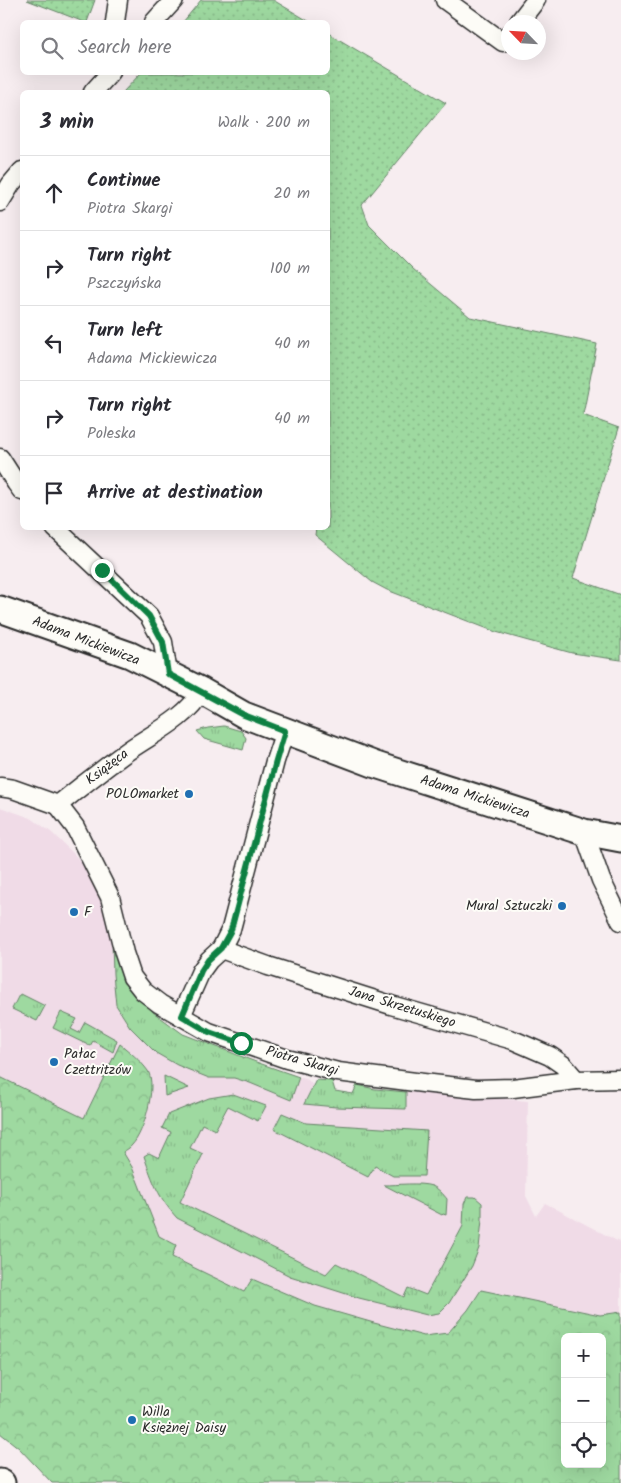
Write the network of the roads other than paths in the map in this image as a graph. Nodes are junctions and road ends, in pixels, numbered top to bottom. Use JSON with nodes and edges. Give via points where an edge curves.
{"nodes":[{"id":1,"x":118,"y":0,"type":"edge"},
{"id":2,"x":174,"y":0,"type":"edge"},
{"id":3,"x":445,"y":0,"type":"edge"},
{"id":4,"x":536,"y":0,"type":"edge"},
{"id":5,"x":524,"y":15,"type":"edge"},
{"id":6,"x":115,"y":20,"type":"edge"},
{"id":7,"x":156,"y":20,"type":"edge"},
{"id":8,"x":501,"y":36,"type":"edge"},
{"id":9,"x":108,"y":75,"type":"edge"},
{"id":10,"x":95,"y":90,"type":"edge"},
{"id":11,"x":20,"y":173,"type":"edge"},
{"id":12,"x":0,"y":202,"type":"edge"},
{"id":13,"x":0,"y":458,"type":"edge"},
{"id":14,"x":20,"y":488,"type":"edge"},
{"id":15,"x":57,"y":530,"type":"edge"},
{"id":16,"x":0,"y":609,"type":"edge"},
{"id":17,"x":168,"y":674,"type":"junction"},
{"id":18,"x":202,"y":691,"type":"junction"},
{"id":19,"x":285,"y":731,"type":"junction"},
{"id":20,"x":0,"y":787,"type":"edge"},
{"id":21,"x":58,"y":805,"type":"junction"},
{"id":22,"x":584,"y":832,"type":"junction"},
{"id":23,"x":621,"y":839,"type":"edge"},
{"id":24,"x":621,"y":921,"type":"edge"},
{"id":25,"x":221,"y":948,"type":"junction"},
{"id":26,"x":182,"y":1016,"type":"junction"},
{"id":27,"x":621,"y":1079,"type":"edge"},
{"id":28,"x":576,"y":1080,"type":"junction"}],
"edges":[{"from":1,"to":6,"type":"street"},
{"from":2,"to":7,"type":"street"},
{"from":3,"to":8,"type":"street"},
{"from":4,"to":5,"type":"street"},
{"from":9,"to":10,"type":"street"},
{"from":11,"to":12,"type":"street"},
{"from":13,"to":14,"type":"street"},
{"from":15,"to":17,"type":"street","via":[[149,616],[163,642]]},
{"from":16,"to":17,"type":"street","name":"Adama Mickiewicza","via":[[130,655]]},
{"from":17,"to":18,"type":"street","name":"Adama Mickiewicza"},
{"from":18,"to":19,"type":"street","name":"Adama Mickiewicza","via":[[244,715]]},
{"from":18,"to":21,"type":"street","name":"Książęca","via":[[181,715]]},
{"from":19,"to":22,"type":"street","name":"Adama Mickiewicza","via":[[376,765]]},
{"from":19,"to":25,"type":"street","via":[[231,930]]},
{"from":20,"to":21,"type":"street"},
{"from":21,"to":26,"type":"street","name":"Piotra Skargi","via":[[75,827],[110,897],[132,977],[160,1004]]},
{"from":22,"to":23,"type":"street","name":"Adama Mickiewicza"},
{"from":22,"to":24,"type":"street","via":[[601,880]]},
{"from":25,"to":26,"type":"street","via":[[201,971]]},
{"from":25,"to":28,"type":"street","name":"Jana Skrzetuskiego","via":[[391,1005],[512,1040],[550,1056]]},
{"from":26,"to":28,"type":"street","name":"Piotra Skargi","via":[[209,1032],[287,1059],[338,1072],[476,1089]]},
{"from":27,"to":28,"type":"street","name":"Piotra Skargi"}]}
